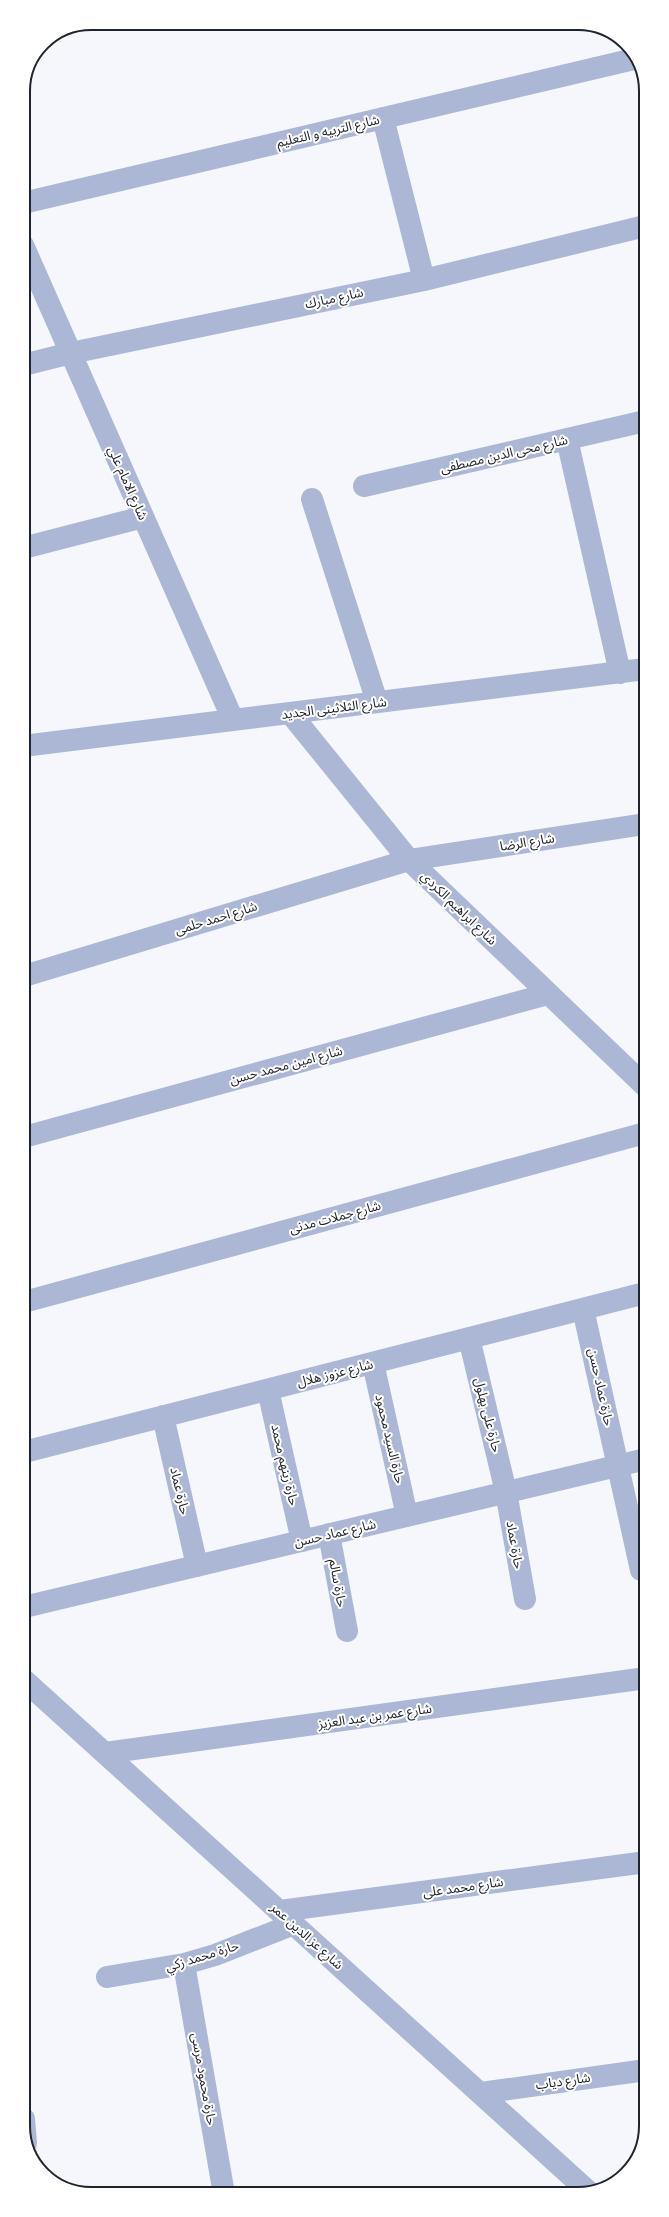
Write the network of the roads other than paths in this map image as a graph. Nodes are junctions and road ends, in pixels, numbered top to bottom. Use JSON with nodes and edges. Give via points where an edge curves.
{"nodes":[{"id":1,"x":631,"y":60,"type":"edge"},
{"id":2,"x":383,"y":118,"type":"junction"},
{"id":3,"x":30,"y":201,"type":"edge"},
{"id":4,"x":639,"y":227,"type":"edge"},
{"id":5,"x":30,"y":261,"type":"edge"},
{"id":6,"x":424,"y":280,"type":"junction"},
{"id":7,"x":71,"y":353,"type":"junction"},
{"id":8,"x":30,"y":363,"type":"edge"},
{"id":9,"x":639,"y":422,"type":"edge"},
{"id":10,"x":567,"y":439,"type":"junction"},
{"id":11,"x":364,"y":486,"type":"dead end"},
{"id":12,"x":312,"y":499,"type":"dead end"},
{"id":13,"x":143,"y":517,"type":"junction"},
{"id":14,"x":30,"y":546,"type":"edge"},
{"id":15,"x":639,"y":670,"type":"edge"},
{"id":16,"x":620,"y":672,"type":"junction"},
{"id":17,"x":377,"y":702,"type":"junction"},
{"id":18,"x":290,"y":713,"type":"junction"},
{"id":19,"x":233,"y":720,"type":"junction"},
{"id":20,"x":30,"y":745,"type":"edge"},
{"id":21,"x":639,"y":825,"type":"edge"},
{"id":22,"x":408,"y":860,"type":"junction"},
{"id":23,"x":30,"y":974,"type":"edge"},
{"id":24,"x":548,"y":994,"type":"junction"},
{"id":25,"x":639,"y":1080,"type":"edge"},
{"id":26,"x":30,"y":1135,"type":"edge"},
{"id":27,"x":639,"y":1135,"type":"edge"},
{"id":28,"x":639,"y":1295,"type":"edge"},
{"id":29,"x":30,"y":1300,"type":"edge"},
{"id":30,"x":583,"y":1309,"type":"junction"},
{"id":31,"x":469,"y":1338,"type":"junction"},
{"id":32,"x":373,"y":1363,"type":"junction"},
{"id":33,"x":268,"y":1390,"type":"junction"},
{"id":34,"x":163,"y":1416,"type":"junction"},
{"id":35,"x":30,"y":1450,"type":"edge"},
{"id":36,"x":639,"y":1461,"type":"edge"},
{"id":37,"x":618,"y":1466,"type":"junction"},
{"id":38,"x":506,"y":1492,"type":"junction"},
{"id":39,"x":407,"y":1516,"type":"junction"},
{"id":40,"x":329,"y":1534,"type":"junction"},
{"id":41,"x":302,"y":1541,"type":"junction"},
{"id":42,"x":639,"y":1561,"type":"edge"},
{"id":43,"x":197,"y":1566,"type":"junction"},
{"id":44,"x":524,"y":1599,"type":"dead end"},
{"id":45,"x":30,"y":1606,"type":"edge"},
{"id":46,"x":347,"y":1632,"type":"dead end"},
{"id":47,"x":639,"y":1679,"type":"edge"},
{"id":48,"x":30,"y":1685,"type":"edge"},
{"id":49,"x":105,"y":1753,"type":"junction"},
{"id":50,"x":639,"y":1863,"type":"edge"},
{"id":51,"x":287,"y":1918,"type":"junction"},
{"id":52,"x":184,"y":1964,"type":"junction"},
{"id":53,"x":107,"y":1977,"type":"dead end"},
{"id":54,"x":639,"y":2071,"type":"edge"},
{"id":55,"x":480,"y":2092,"type":"junction"},
{"id":56,"x":223,"y":2187,"type":"edge"},
{"id":57,"x":583,"y":2187,"type":"edge"}],
"edges":[{"from":1,"to":2,"type":"street","name":"شارع التربيه و التعليم"},
{"from":2,"to":3,"type":"street","name":"شارع التربيه و التعليم"},
{"from":2,"to":6,"type":"street"},
{"from":4,"to":6,"type":"street","name":"شارع مبارك"},
{"from":5,"to":7,"type":"street","name":"شارع الامام علي"},
{"from":6,"to":7,"type":"street","name":"شارع مبارك"},
{"from":7,"to":8,"type":"street","name":"شارع مبارك"},
{"from":7,"to":13,"type":"street","name":"شارع الامام علي"},
{"from":9,"to":10,"type":"street","name":"شارع محى الدين مصطفى"},
{"from":10,"to":11,"type":"street","name":"شارع محى الدين مصطفى"},
{"from":10,"to":16,"type":"street"},
{"from":12,"to":17,"type":"street"},
{"from":13,"to":14,"type":"street"},
{"from":13,"to":19,"type":"street","name":"شارع الامام علي"},
{"from":15,"to":16,"type":"street","name":"شارع الثلاثينى الجديد"},
{"from":16,"to":17,"type":"street","name":"شارع الثلاثينى الجديد"},
{"from":17,"to":18,"type":"street","name":"شارع الثلاثينى الجديد"},
{"from":18,"to":19,"type":"street","name":"شارع الثلاثينى الجديد"},
{"from":18,"to":22,"type":"street","name":"شارع ابراهيم الكردي"},
{"from":19,"to":20,"type":"street","name":"شارع الثلاثينى الجديد"},
{"from":21,"to":22,"type":"street","name":"شارع الرضا"},
{"from":22,"to":23,"type":"street","name":"شارع احمد حلمى"},
{"from":22,"to":24,"type":"street","name":"شارع ابراهيم الكردي"},
{"from":24,"to":25,"type":"street","name":"شارع ابراهيم الكردي"},
{"from":24,"to":26,"type":"street","name":"شارع امين محمد حسن"},
{"from":27,"to":29,"type":"street","name":"شارع جملات مدنى"},
{"from":28,"to":30,"type":"street","name":"شارع عزوز هلال"},
{"from":30,"to":31,"type":"street","name":"شارع عزوز هلال"},
{"from":30,"to":37,"type":"street","name":"حارة عماد حسن"},
{"from":31,"to":32,"type":"street","name":"شارع عزوز هلال"},
{"from":31,"to":38,"type":"street","name":"حارة على بهلول"},
{"from":32,"to":33,"type":"street","name":"شارع عزوز هلال"},
{"from":32,"to":39,"type":"street","name":"حارة السيد محمود"},
{"from":33,"to":34,"type":"street","name":"شارع عزوز هلال"},
{"from":33,"to":41,"type":"street","name":"حارة زينهم محمد"},
{"from":34,"to":35,"type":"street","name":"شارع عزوز هلال"},
{"from":34,"to":43,"type":"street","name":"حارة عماد"},
{"from":36,"to":37,"type":"street","name":"شارع عماد حسن"},
{"from":37,"to":38,"type":"street","name":"شارع عماد حسن"},
{"from":37,"to":42,"type":"street","name":"حارة عماد حسن"},
{"from":38,"to":39,"type":"street","name":"شارع عماد حسن"},
{"from":38,"to":44,"type":"street","name":"حارة عماد"},
{"from":39,"to":40,"type":"street","name":"شارع عماد حسن"},
{"from":40,"to":41,"type":"street","name":"شارع عماد حسن"},
{"from":40,"to":46,"type":"street","name":"حارة سالم"},
{"from":41,"to":43,"type":"street","name":"شارع عماد حسن"},
{"from":43,"to":45,"type":"street","name":"شارع عماد حسن"},
{"from":47,"to":49,"type":"street","name":"شارع عمر بن عبد العزيز"},
{"from":48,"to":49,"type":"street","name":"شارع عز الدين عمر"},
{"from":49,"to":51,"type":"street","name":"شارع عز الدين عمر"},
{"from":50,"to":51,"type":"street","name":"شارع محمد على"},
{"from":51,"to":52,"type":"street","name":"حارة محمد زكي","via":[[215,1955]]},
{"from":51,"to":55,"type":"street","name":"شارع عز الدين عمر"},
{"from":52,"to":53,"type":"street","name":"حارة محمد زكي"},
{"from":52,"to":56,"type":"street","name":"حارة محمود مرسى"},
{"from":54,"to":55,"type":"street","name":"شارع دياب"},
{"from":55,"to":57,"type":"street","name":"شارع عز الدين عمر"}]}
